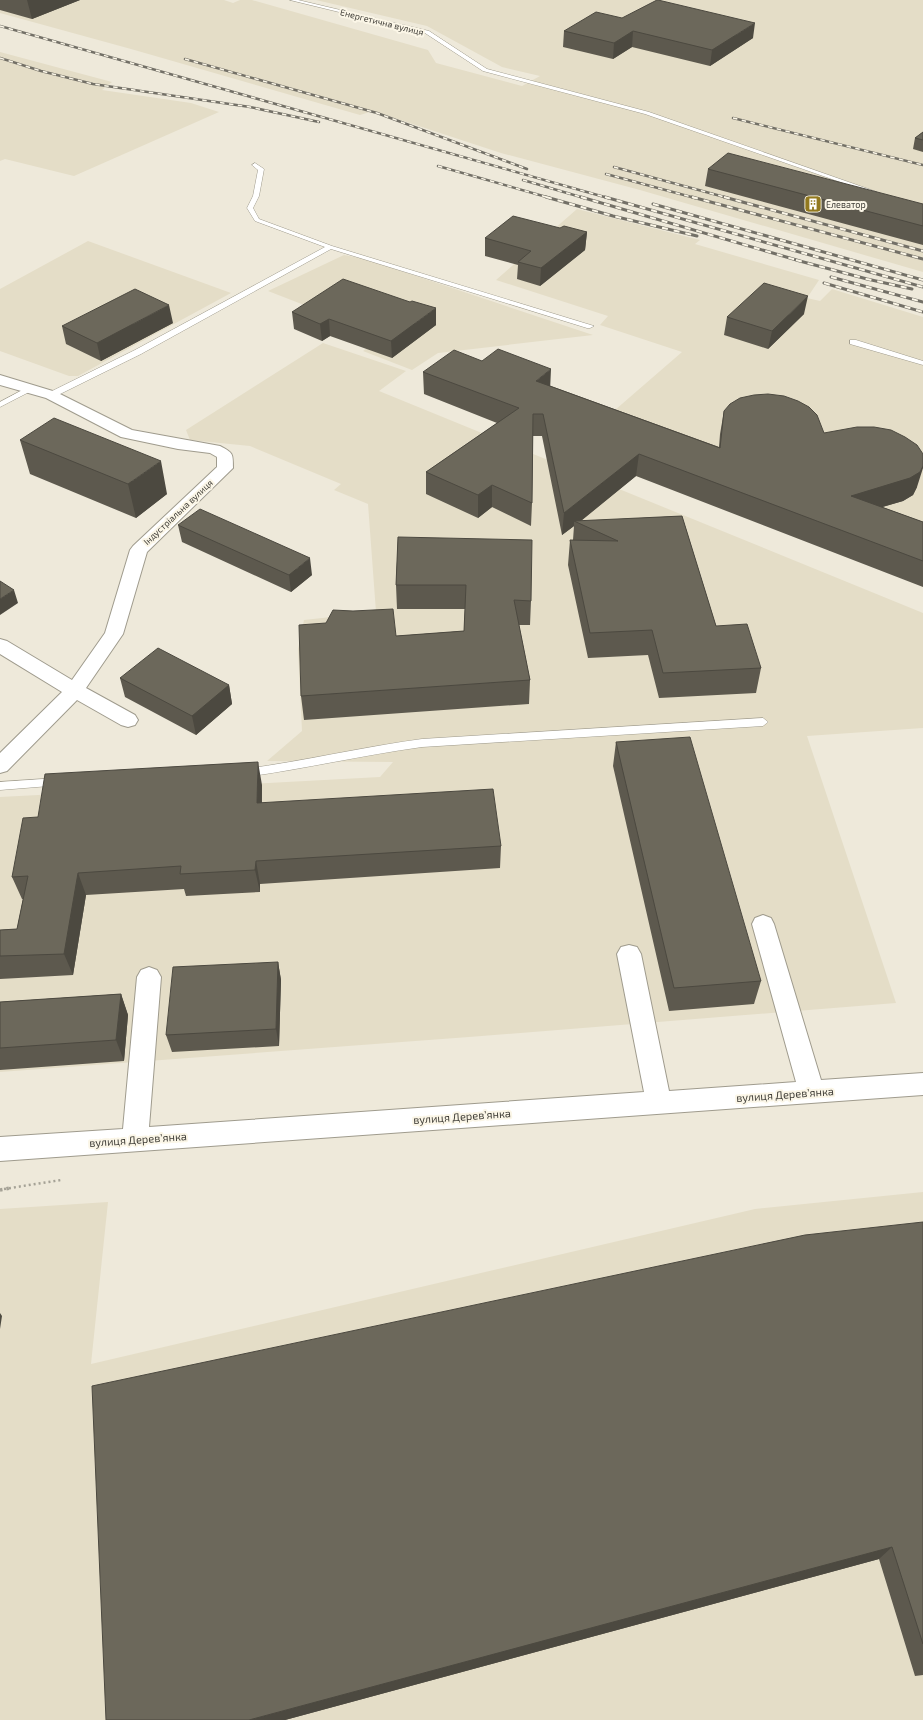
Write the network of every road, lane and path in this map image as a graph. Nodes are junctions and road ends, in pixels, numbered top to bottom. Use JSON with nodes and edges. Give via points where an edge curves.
{"nodes":[{"id":1,"x":292,"y":0,"type":"edge"},
{"id":2,"x":255,"y":165,"type":"dead end"},
{"id":3,"x":879,"y":194,"type":"edge"},
{"id":4,"x":330,"y":246,"type":"junction"},
{"id":5,"x":590,"y":326,"type":"dead end"},
{"id":6,"x":853,"y":342,"type":"dead end"},
{"id":7,"x":923,"y":363,"type":"edge"},
{"id":8,"x":0,"y":380,"type":"edge"},
{"id":9,"x":31,"y":389,"type":"junction"},
{"id":10,"x":51,"y":395,"type":"junction"},
{"id":11,"x":0,"y":405,"type":"edge"},
{"id":12,"x":0,"y":645,"type":"edge"},
{"id":13,"x":74,"y":691,"type":"junction"},
{"id":14,"x":128,"y":720,"type":"dead end"},
{"id":15,"x":764,"y":722,"type":"dead end"},
{"id":16,"x":0,"y":766,"type":"edge"},
{"id":17,"x":235,"y":773,"type":"edge"},
{"id":18,"x":72,"y":782,"type":"edge"},
{"id":19,"x":0,"y":786,"type":"edge"},
{"id":20,"x":763,"y":924,"type":"dead end"},
{"id":21,"x":628,"y":954,"type":"dead end"},
{"id":22,"x":149,"y":977,"type":"dead end"},
{"id":23,"x":923,"y":1084,"type":"edge"},
{"id":24,"x":812,"y":1092,"type":"junction"},
{"id":25,"x":659,"y":1103,"type":"junction"},
{"id":26,"x":135,"y":1139,"type":"junction"},
{"id":27,"x":0,"y":1149,"type":"edge"},
{"id":28,"x":61,"y":1180,"type":"dead end"},
{"id":29,"x":0,"y":1190,"type":"edge"}],
"edges":[{"from":1,"to":3,"type":"lane","name":"Енергетична вулиця","via":[[427,32],[485,70],[647,113]]},
{"from":2,"to":4,"type":"lane","via":[[261,169],[260,179],[250,208],[257,220]]},
{"from":4,"to":5,"type":"lane"},
{"from":4,"to":10,"type":"lane","via":[[138,352]]},
{"from":6,"to":7,"type":"lane"},
{"from":8,"to":9,"type":"street","name":"Індустріальна вулиця"},
{"from":9,"to":10,"type":"street","name":"Індустріальна вулиця"},
{"from":9,"to":11,"type":"lane"},
{"from":10,"to":13,"type":"street","name":"Індустріальна вулиця","via":[[127,434],[214,449],[225,455],[225,468],[139,550],[114,634]]},
{"from":12,"to":13,"type":"street"},
{"from":13,"to":14,"type":"street"},
{"from":13,"to":16,"type":"street","name":"Індустріальна вулиця"},
{"from":15,"to":17,"type":"lane","via":[[422,743],[258,772]]},
{"from":18,"to":19,"type":"lane"},
{"from":20,"to":24,"type":"street"},
{"from":21,"to":25,"type":"street"},
{"from":22,"to":26,"type":"street"},
{"from":23,"to":24,"type":"street","name":"вулиця Деревʼянка"},
{"from":24,"to":25,"type":"street","name":"вулиця Деревʼянка"},
{"from":25,"to":26,"type":"street","name":"вулиця Деревʼянка"},
{"from":26,"to":27,"type":"street","name":"вулиця Деревʼянка"},
{"from":28,"to":29,"type":"path"}]}
